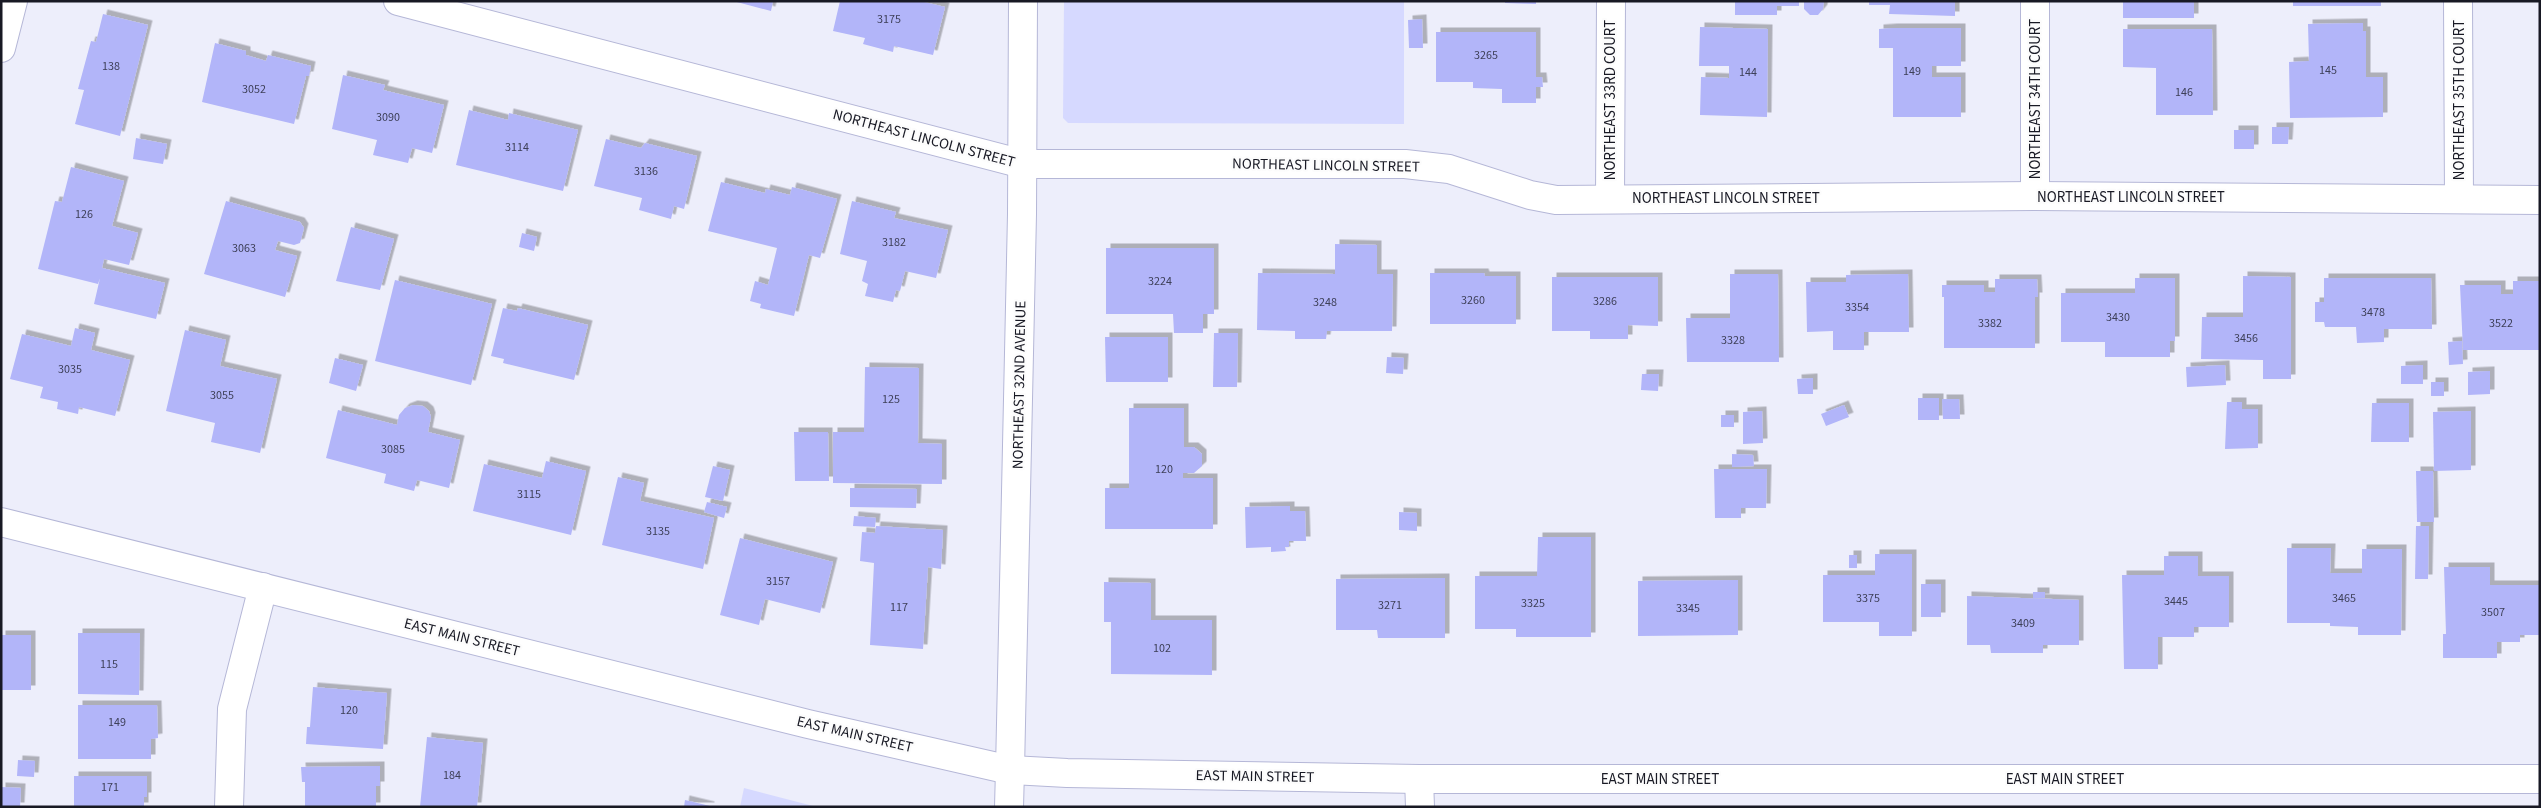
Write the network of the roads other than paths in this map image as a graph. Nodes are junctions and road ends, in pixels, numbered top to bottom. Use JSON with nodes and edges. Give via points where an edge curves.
{"nodes":[{"id":1,"x":13,"y":1,"type":"edge"},
{"id":2,"x":398,"y":1,"type":"edge"},
{"id":3,"x":1023,"y":1,"type":"edge"},
{"id":4,"x":1611,"y":1,"type":"edge"},
{"id":5,"x":2035,"y":1,"type":"edge"},
{"id":6,"x":2458,"y":1,"type":"edge"},
{"id":7,"x":430,"y":5,"type":"edge"},
{"id":8,"x":1,"y":48,"type":"edge"},
{"id":9,"x":1023,"y":164,"type":"junction"},
{"id":10,"x":2036,"y":196,"type":"junction"},
{"id":11,"x":1610,"y":198,"type":"junction"},
{"id":12,"x":2459,"y":199,"type":"junction"},
{"id":13,"x":2540,"y":200,"type":"edge"},
{"id":14,"x":1,"y":522,"type":"edge"},
{"id":15,"x":264,"y":587,"type":"junction"},
{"id":16,"x":1010,"y":770,"type":"junction"},
{"id":17,"x":1419,"y":779,"type":"junction"},
{"id":18,"x":2540,"y":779,"type":"edge"},
{"id":19,"x":229,"y":807,"type":"edge"},
{"id":20,"x":1009,"y":807,"type":"edge"},
{"id":21,"x":1420,"y":807,"type":"edge"}],
"edges":[{"from":1,"to":8,"type":"street"},
{"from":2,"to":7,"type":"street","name":"NORTHEAST LINCOLN STREET"},
{"from":3,"to":9,"type":"street","name":"NORTHEAST 32ND AVENUE"},
{"from":4,"to":11,"type":"street","name":"NORTHEAST 33RD COURT"},
{"from":5,"to":10,"type":"street","name":"NORTHEAST 34TH COURT"},
{"from":6,"to":12,"type":"street","name":"NORTHEAST 35TH COURT"},
{"from":7,"to":9,"type":"street","name":"NORTHEAST LINCOLN STREET"},
{"from":9,"to":11,"type":"street","name":"NORTHEAST LINCOLN STREET","via":[[1404,164],[1449,169],[1556,200]]},
{"from":9,"to":16,"type":"street","name":"NORTHEAST 32ND AVENUE"},
{"from":10,"to":11,"type":"street","name":"NORTHEAST LINCOLN STREET"},
{"from":10,"to":12,"type":"street","name":"NORTHEAST LINCOLN STREET"},
{"from":12,"to":13,"type":"street","name":"NORTHEAST LINCOLN STREET"},
{"from":14,"to":15,"type":"street","name":"EAST MAIN STREET"},
{"from":15,"to":16,"type":"street","name":"EAST MAIN STREET","via":[[799,721]]},
{"from":15,"to":19,"type":"street","via":[[232,709]]},
{"from":16,"to":17,"type":"street","name":"EAST MAIN STREET"},
{"from":16,"to":20,"type":"street","name":"NORTHEAST 32ND AVENUE"},
{"from":17,"to":18,"type":"street","name":"EAST MAIN STREET"},
{"from":17,"to":21,"type":"street"}]}
